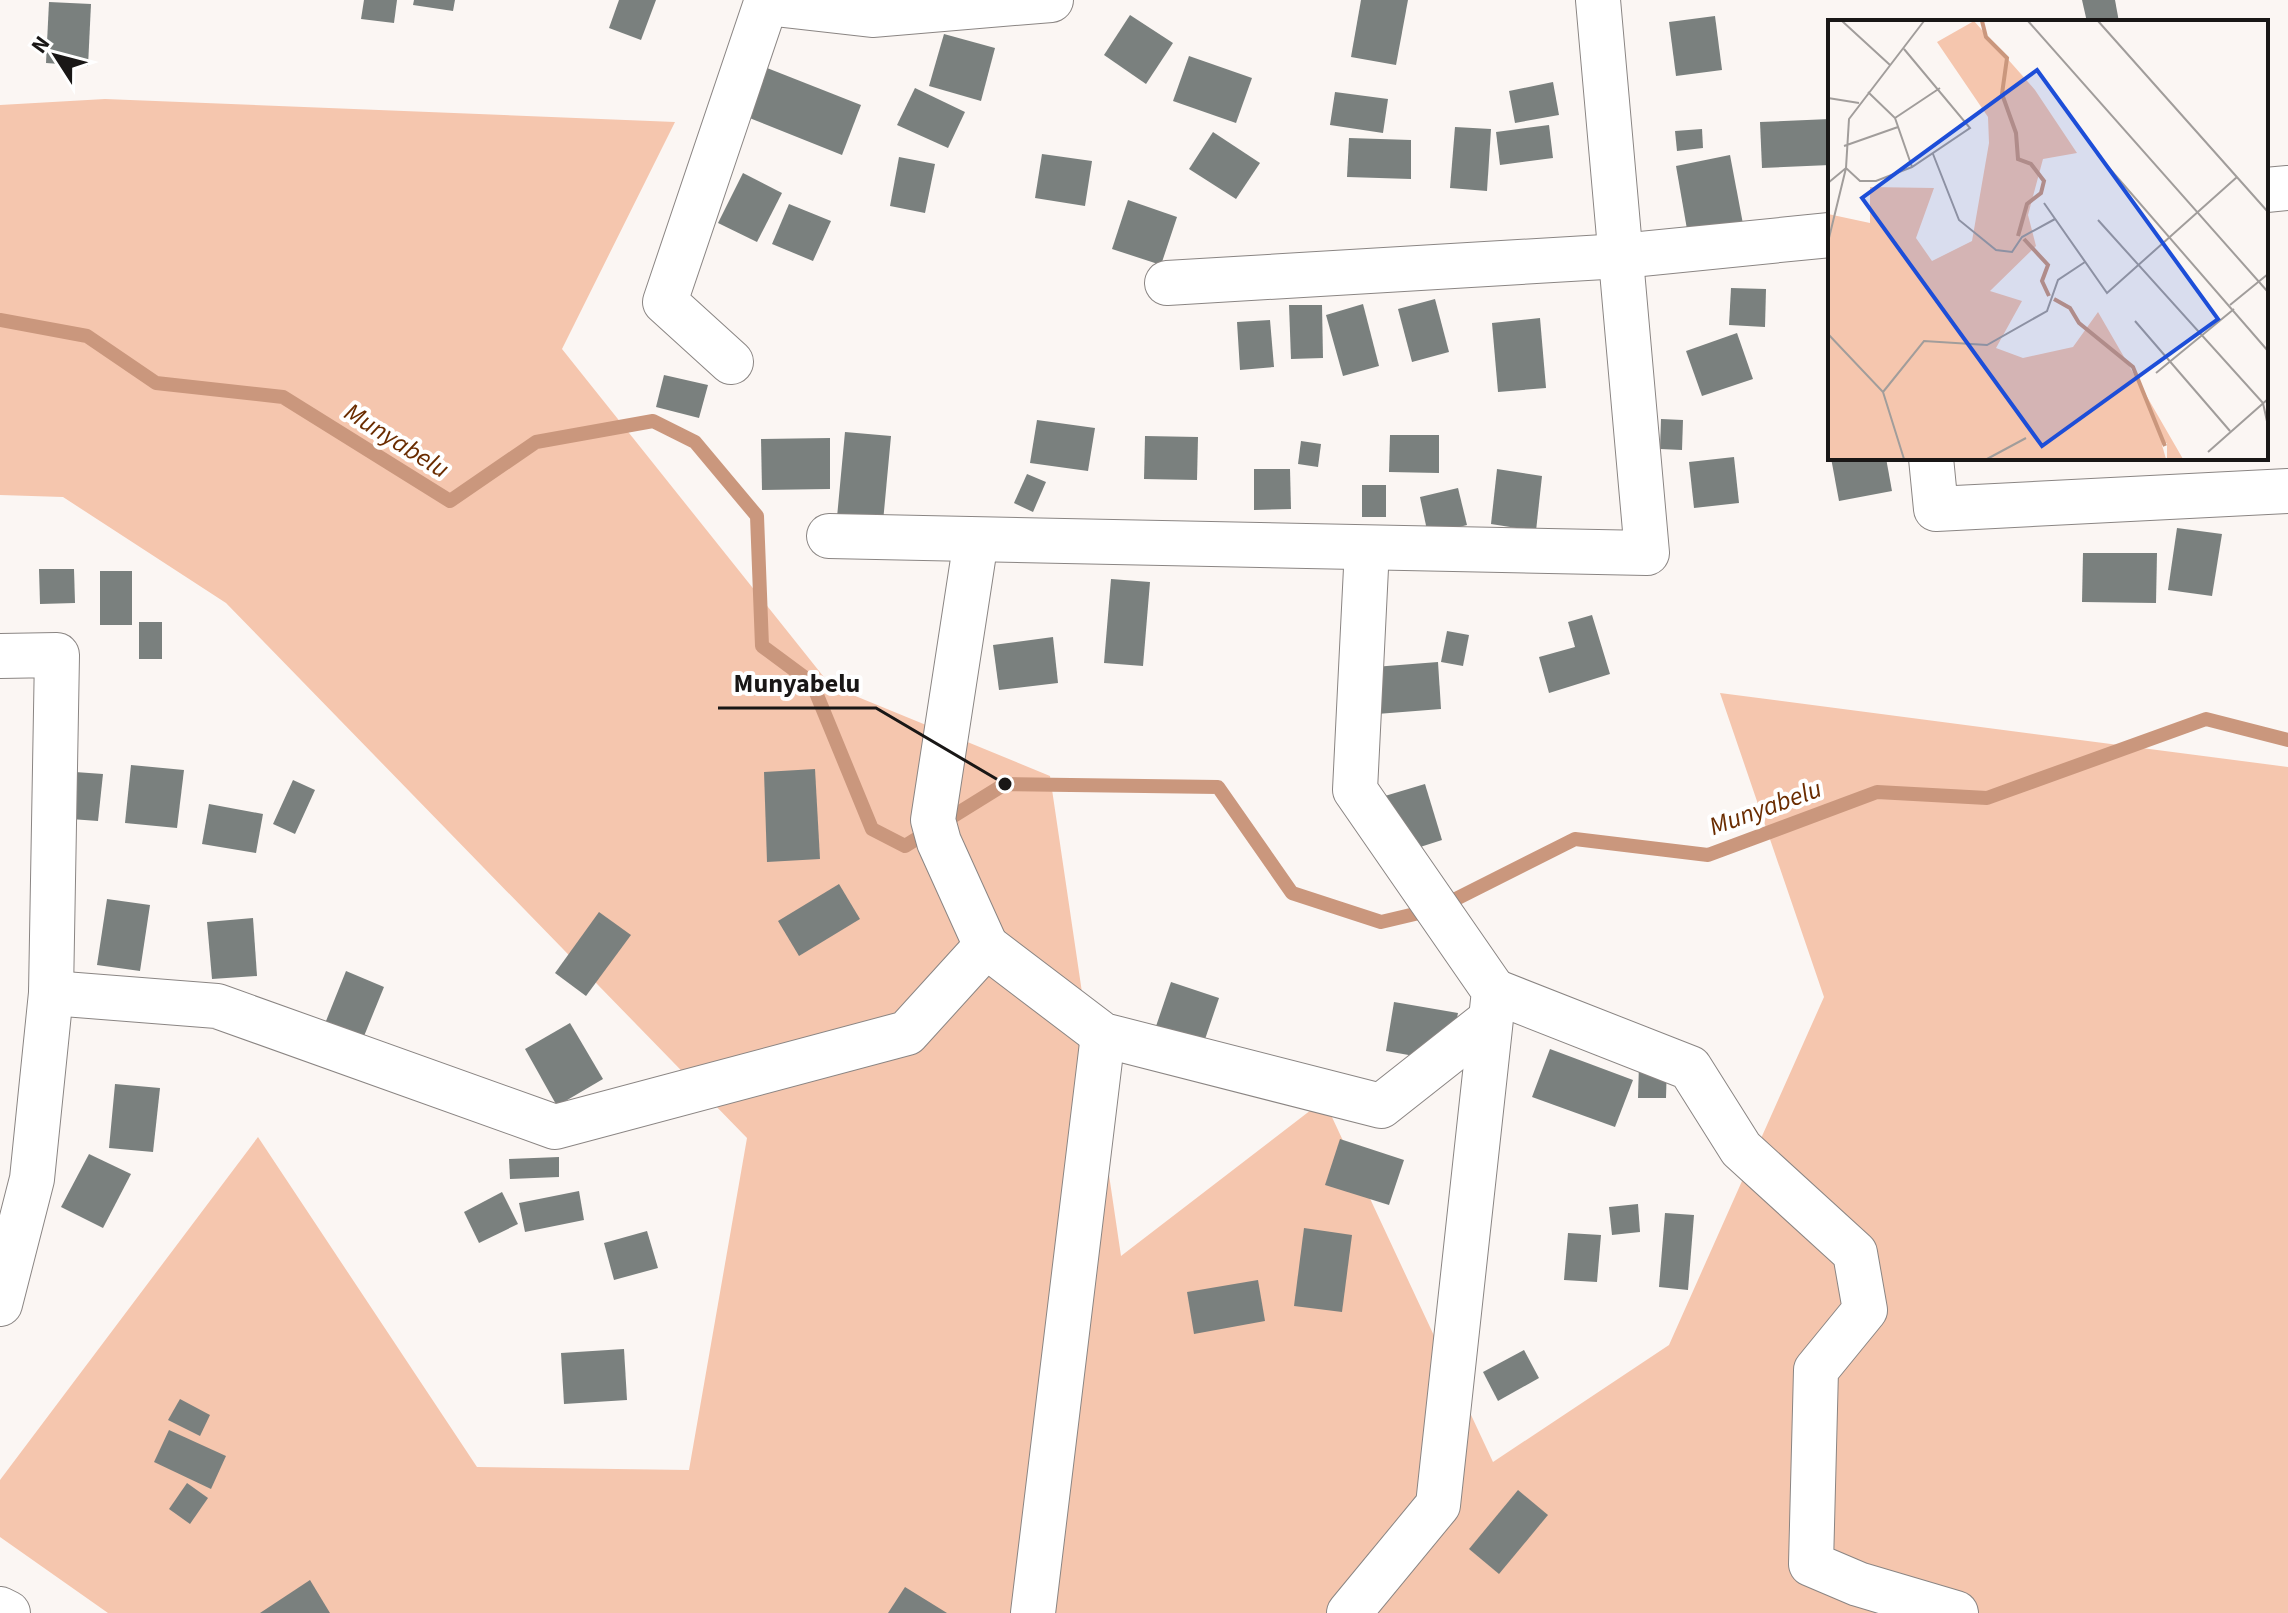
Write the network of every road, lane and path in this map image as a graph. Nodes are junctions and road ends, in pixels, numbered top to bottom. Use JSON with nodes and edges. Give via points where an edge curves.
{"nodes":[{"id":1,"x":1051,"y":0,"type":"edge"},
{"id":2,"x":1598,"y":0,"type":"edge"},
{"id":3,"x":766,"y":2,"type":"edge"},
{"id":4,"x":2288,"y":188,"type":"edge"},
{"id":5,"x":2268,"y":190,"type":"edge"},
{"id":6,"x":1828,"y":235,"type":"edge"},
{"id":7,"x":1621,"y":256,"type":"junction"},
{"id":8,"x":1167,"y":283,"type":"dead end"},
{"id":9,"x":731,"y":362,"type":"dead end"},
{"id":10,"x":1931,"y":460,"type":"edge"},
{"id":11,"x":2288,"y":491,"type":"edge"},
{"id":12,"x":829,"y":536,"type":"dead end"},
{"id":13,"x":976,"y":540,"type":"junction"},
{"id":14,"x":1367,"y":548,"type":"junction"},
{"id":15,"x":0,"y":656,"type":"edge"},
{"id":16,"x":986,"y":946,"type":"junction"},
{"id":17,"x":51,"y":993,"type":"junction"},
{"id":18,"x":1492,"y":1005,"type":"junction"},
{"id":19,"x":1103,"y":1035,"type":"junction"},
{"id":20,"x":16,"y":1174,"type":"edge"},
{"id":21,"x":0,"y":1304,"type":"edge"},
{"id":22,"x":0,"y":1609,"type":"edge"},
{"id":23,"x":8,"y":1613,"type":"edge"},
{"id":24,"x":1033,"y":1613,"type":"edge"},
{"id":25,"x":1349,"y":1613,"type":"edge"},
{"id":26,"x":1956,"y":1613,"type":"edge"}],
"edges":[{"from":1,"to":3,"type":"street","via":[[872,15]]},
{"from":2,"to":7,"type":"street"},
{"from":3,"to":9,"type":"street","via":[[665,302]]},
{"from":4,"to":5,"type":"street"},
{"from":6,"to":7,"type":"street"},
{"from":7,"to":8,"type":"street"},
{"from":7,"to":14,"type":"street","via":[[1647,553]]},
{"from":10,"to":11,"type":"street","via":[[1936,509]]},
{"from":12,"to":13,"type":"street"},
{"from":13,"to":14,"type":"street"},
{"from":13,"to":16,"type":"street","via":[[936,831]]},
{"from":14,"to":18,"type":"street","via":[[1355,790]]},
{"from":15,"to":17,"type":"street","via":[[57,655]]},
{"from":16,"to":17,"type":"street","via":[[907,1033],[555,1127],[217,1006]]},
{"from":16,"to":19,"type":"street"},
{"from":17,"to":20,"type":"street"},
{"from":18,"to":19,"type":"street","via":[[1381,1106]]},
{"from":18,"to":25,"type":"street","via":[[1438,1505]]},
{"from":18,"to":26,"type":"street","via":[[1690,1068],[1741,1149],[1855,1253],[1865,1310],[1816,1370],[1811,1564]]},
{"from":19,"to":24,"type":"street"},
{"from":20,"to":21,"type":"street"},
{"from":22,"to":23,"type":"street"}]}
